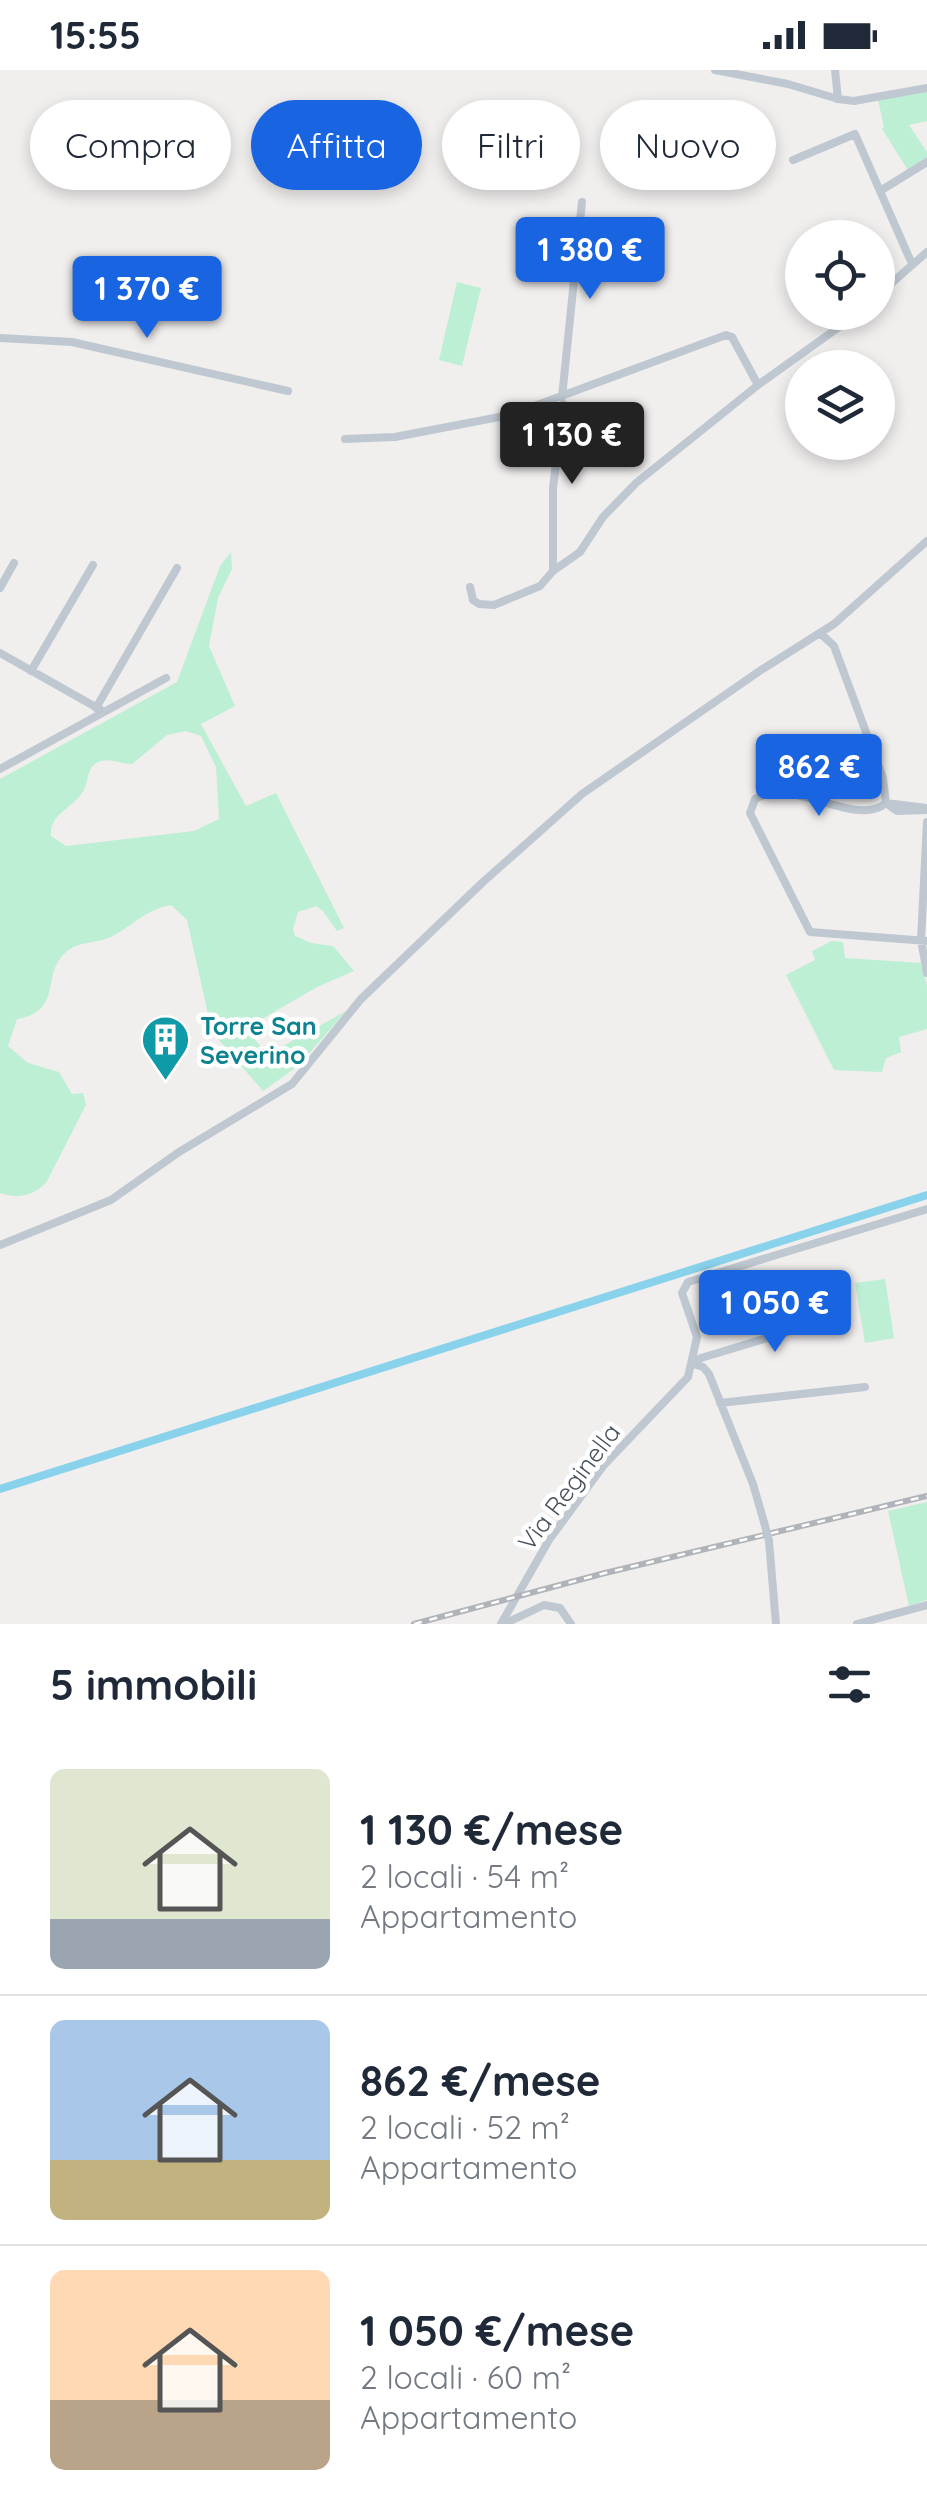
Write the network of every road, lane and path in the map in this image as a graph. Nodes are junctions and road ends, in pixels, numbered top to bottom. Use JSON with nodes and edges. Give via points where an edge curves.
{"nodes":[{"id":1,"x":715,"y":70,"type":"edge"},
{"id":2,"x":835,"y":70,"type":"edge"},
{"id":3,"x":927,"y":88,"type":"edge"},
{"id":4,"x":838,"y":100,"type":"junction"},
{"id":5,"x":793,"y":160,"type":"dead end"},
{"id":6,"x":927,"y":162,"type":"edge"},
{"id":7,"x":880,"y":191,"type":"junction"},
{"id":8,"x":582,"y":202,"type":"dead end"},
{"id":9,"x":927,"y":252,"type":"edge"},
{"id":10,"x":912,"y":264,"type":"junction"},
{"id":11,"x":895,"y":280,"type":"edge"},
{"id":12,"x":835,"y":330,"type":"edge"},
{"id":13,"x":0,"y":338,"type":"edge"},
{"id":14,"x":758,"y":385,"type":"junction"},
{"id":15,"x":288,"y":391,"type":"dead end"},
{"id":16,"x":562,"y":401,"type":"junction"},
{"id":17,"x":345,"y":439,"type":"dead end"},
{"id":18,"x":927,"y":540,"type":"edge"},
{"id":19,"x":14,"y":564,"type":"dead end"},
{"id":20,"x":93,"y":565,"type":"dead end"},
{"id":21,"x":178,"y":568,"type":"dead end"},
{"id":22,"x":553,"y":570,"type":"junction"},
{"id":23,"x":0,"y":588,"type":"edge"},
{"id":24,"x":470,"y":588,"type":"dead end"},
{"id":25,"x":834,"y":624,"type":"junction"},
{"id":26,"x":820,"y":633,"type":"junction"},
{"id":27,"x":834,"y":646,"type":"junction"},
{"id":28,"x":0,"y":653,"type":"edge"},
{"id":29,"x":31,"y":671,"type":"junction"},
{"id":30,"x":166,"y":678,"type":"dead end"},
{"id":31,"x":101,"y":710,"type":"junction"},
{"id":32,"x":0,"y":768,"type":"edge"},
{"id":33,"x":886,"y":804,"type":"junction"},
{"id":34,"x":927,"y":813,"type":"edge"},
{"id":35,"x":924,"y":940,"type":"edge"},
{"id":36,"x":927,"y":972,"type":"edge"},
{"id":37,"x":927,"y":1208,"type":"edge"},
{"id":38,"x":0,"y":1245,"type":"edge"},
{"id":39,"x":840,"y":1316,"type":"dead end"},
{"id":40,"x":693,"y":1364,"type":"junction"},
{"id":41,"x":865,"y":1388,"type":"dead end"},
{"id":42,"x":720,"y":1403,"type":"junction"},
{"id":43,"x":927,"y":1605,"type":"edge"},
{"id":44,"x":503,"y":1624,"type":"edge"},
{"id":45,"x":571,"y":1624,"type":"edge"},
{"id":46,"x":776,"y":1624,"type":"edge"},
{"id":47,"x":857,"y":1624,"type":"edge"}],
"edges":[{"from":1,"to":4,"type":"street"},
{"from":2,"to":4,"type":"street"},
{"from":3,"to":4,"type":"street"},
{"from":5,"to":7,"type":"street","via":[[855,134]]},
{"from":6,"to":7,"type":"street"},
{"from":7,"to":10,"type":"street"},
{"from":8,"to":16,"type":"street"},
{"from":9,"to":10,"type":"street"},
{"from":10,"to":11,"type":"street"},
{"from":12,"to":14,"type":"street"},
{"from":13,"to":15,"type":"street","via":[[72,342]]},
{"from":14,"to":16,"type":"street","via":[[726,335]]},
{"from":14,"to":22,"type":"street","via":[[636,483],[580,552]]},
{"from":16,"to":17,"type":"street","via":[[395,438]]},
{"from":16,"to":22,"type":"street"},
{"from":18,"to":25,"type":"street"},
{"from":19,"to":23,"type":"street"},
{"from":20,"to":29,"type":"street"},
{"from":21,"to":31,"type":"street"},
{"from":22,"to":24,"type":"street","via":[[540,586],[494,605],[473,600]]},
{"from":25,"to":26,"type":"street"},
{"from":25,"to":27,"type":"street"},
{"from":26,"to":27,"type":"street"},
{"from":26,"to":38,"type":"street","via":[[582,794],[362,999],[292,1084],[111,1200]]},
{"from":27,"to":33,"type":"street","via":[[883,778]]},
{"from":28,"to":29,"type":"street"},
{"from":29,"to":31,"type":"street"},
{"from":30,"to":31,"type":"street"},
{"from":31,"to":32,"type":"street"},
{"from":33,"to":34,"type":"street"},
{"from":33,"to":35,"type":"street","via":[[850,808],[779,792],[755,799],[750,813],[810,932]]},
{"from":34,"to":35,"type":"street"},
{"from":35,"to":36,"type":"street"},
{"from":37,"to":40,"type":"street","via":[[688,1282],[682,1293],[697,1337]]},
{"from":39,"to":40,"type":"street"},
{"from":40,"to":42,"type":"street","via":[[709,1374]]},
{"from":40,"to":44,"type":"street","name":"Via Reginella","via":[[549,1540]]},
{"from":41,"to":42,"type":"street"},
{"from":42,"to":46,"type":"street","bridge":true,"via":[[764,1522]]},
{"from":43,"to":47,"type":"street"},
{"from":44,"to":45,"type":"street","name":"Via Reginella","via":[[544,1605],[560,1608]]}]}
